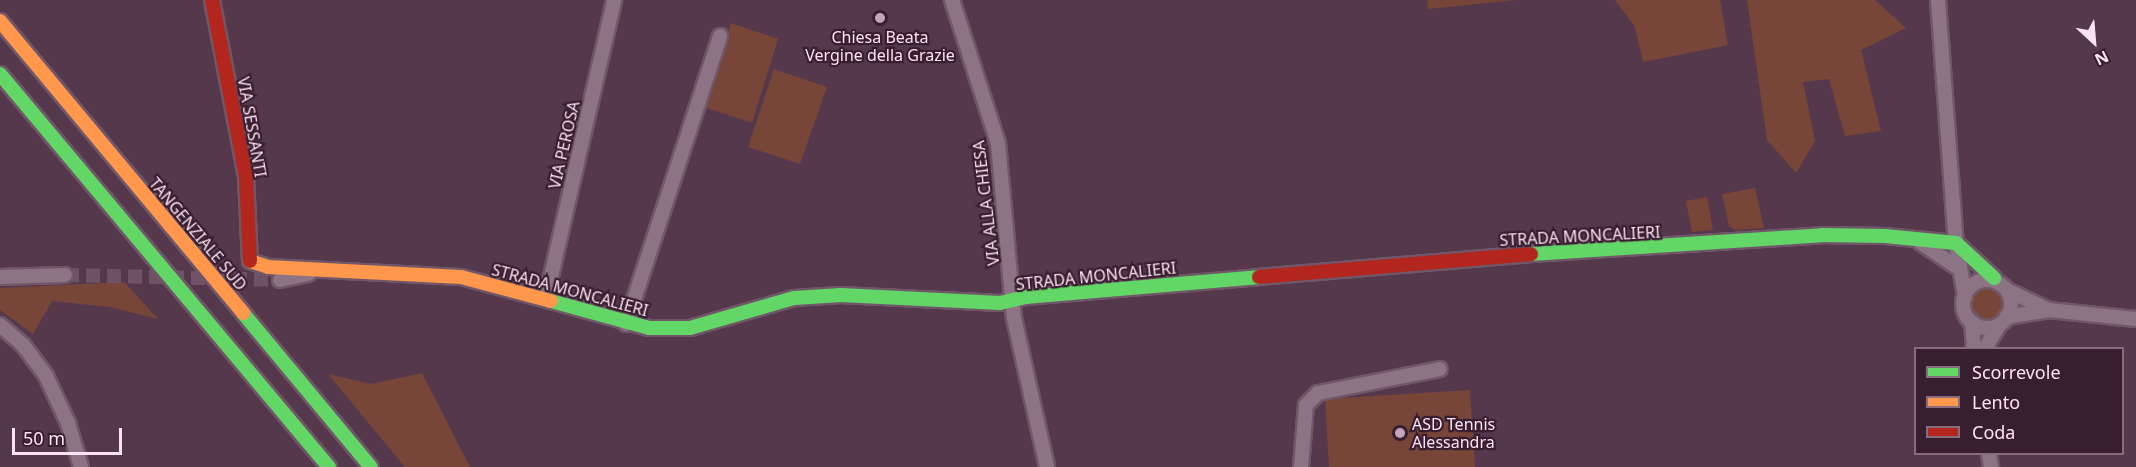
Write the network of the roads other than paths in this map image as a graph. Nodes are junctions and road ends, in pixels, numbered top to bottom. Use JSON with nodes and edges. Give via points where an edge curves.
{"nodes":[{"id":1,"x":212,"y":0,"type":"edge"},
{"id":2,"x":614,"y":0,"type":"edge"},
{"id":3,"x":952,"y":0,"type":"edge"},
{"id":4,"x":1938,"y":0,"type":"edge"},
{"id":5,"x":0,"y":21,"type":"edge"},
{"id":6,"x":720,"y":36,"type":"dead end"},
{"id":7,"x":0,"y":74,"type":"edge"},
{"id":8,"x":1916,"y":241,"type":"junction"},
{"id":9,"x":1956,"y":243,"type":"junction"},
{"id":10,"x":250,"y":261,"type":"joint"},
{"id":11,"x":330,"y":268,"type":"junction"},
{"id":12,"x":1959,"y":269,"type":"junction"},
{"id":13,"x":65,"y":275,"type":"tunnel mouth"},
{"id":14,"x":0,"y":277,"type":"edge"},
{"id":15,"x":1994,"y":278,"type":"junction"},
{"id":16,"x":280,"y":280,"type":"tunnel mouth"},
{"id":17,"x":2007,"y":290,"type":"junction"},
{"id":18,"x":1965,"y":297,"type":"junction"},
{"id":19,"x":546,"y":298,"type":"junction"},
{"id":20,"x":1013,"y":300,"type":"junction"},
{"id":21,"x":2049,"y":310,"type":"junction"},
{"id":22,"x":2136,"y":320,"type":"edge"},
{"id":23,"x":1972,"y":322,"type":"junction"},
{"id":24,"x":2002,"y":322,"type":"junction"},
{"id":25,"x":626,"y":324,"type":"junction"},
{"id":26,"x":0,"y":325,"type":"edge"},
{"id":27,"x":1974,"y":347,"type":"edge"},
{"id":28,"x":1986,"y":347,"type":"edge"},
{"id":29,"x":1440,"y":369,"type":"dead end"},
{"id":30,"x":81,"y":467,"type":"edge"},
{"id":31,"x":329,"y":467,"type":"edge"},
{"id":32,"x":371,"y":467,"type":"edge"},
{"id":33,"x":1047,"y":467,"type":"edge"},
{"id":34,"x":1301,"y":467,"type":"edge"}],
"edges":[{"from":1,"to":10,"type":"main road","name":"VIA SESSANTI","via":[[246,177]]},
{"from":2,"to":19,"type":"street","name":"VIA PEROSA"},
{"from":3,"to":20,"type":"street","name":"VIA ALLA CHIESA","via":[[998,143]]},
{"from":4,"to":9,"type":"street"},
{"from":5,"to":32,"type":"main road","name":"TANGENZIALE SUD"},
{"from":6,"to":25,"type":"street"},
{"from":7,"to":31,"type":"main road"},
{"from":8,"to":9,"type":"main road","name":"STRADA MONCALIERI"},
{"from":8,"to":12,"type":"street","via":[[1940,253]]},
{"from":8,"to":20,"type":"main road","name":"STRADA MONCALIERI","via":[[1885,236],[1822,236],[1547,253]]},
{"from":9,"to":12,"type":"street"},
{"from":9,"to":15,"type":"main road"},
{"from":10,"to":11,"type":"main road","name":"STRADA MONCALIERI","via":[[268,267]]},
{"from":11,"to":16,"type":"street"},
{"from":11,"to":19,"type":"main road","name":"STRADA MONCALIERI","via":[[461,277]]},
{"from":12,"to":18,"type":"street"},
{"from":13,"to":14,"type":"street"},
{"from":15,"to":17,"type":"street"},
{"from":15,"to":18,"type":"street","via":[[1977,281]]},
{"from":17,"to":21,"type":"street"},
{"from":17,"to":24,"type":"street","via":[[2010,305]]},
{"from":18,"to":23,"type":"street","via":[[1964,306]]},
{"from":19,"to":25,"type":"main road","name":"STRADA MONCALIERI"},
{"from":20,"to":25,"type":"main road","name":"STRADA MONCALIERI","via":[[1000,303],[841,295],[794,298],[690,328]]},
{"from":20,"to":33,"type":"street","name":"VIA ALLA CHIESA","via":[[1024,371]]},
{"from":21,"to":22,"type":"street"},
{"from":21,"to":24,"type":"street"},
{"from":23,"to":24,"type":"street","via":[[1986,329]]},
{"from":23,"to":27,"type":"street"},
{"from":24,"to":28,"type":"street"},
{"from":26,"to":30,"type":"street","via":[[23,345],[46,376],[68,423]]},
{"from":29,"to":34,"type":"street","via":[[1318,393],[1306,405]]}]}
